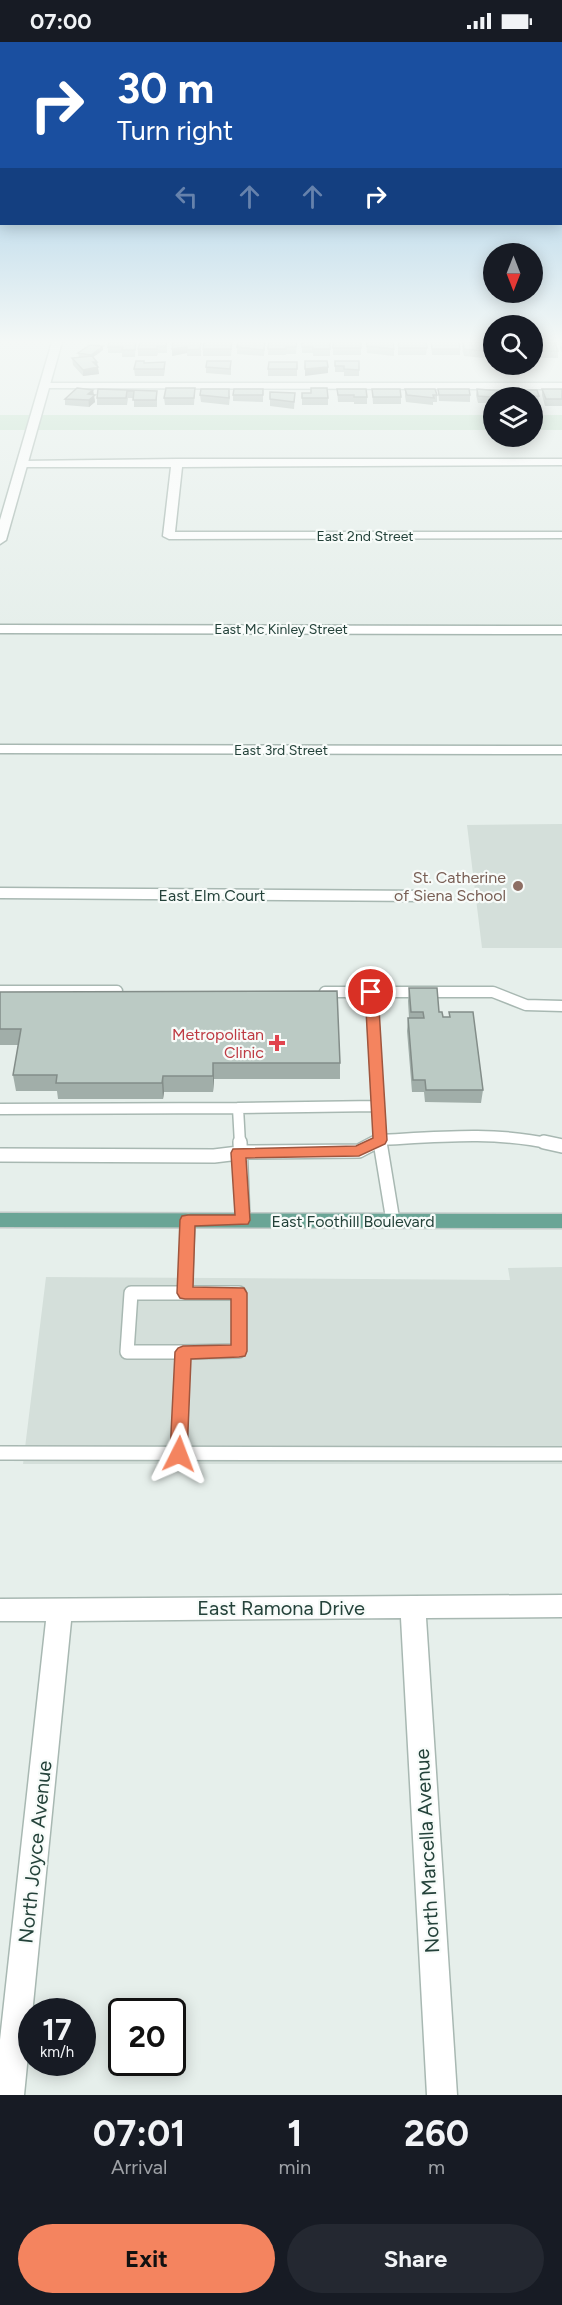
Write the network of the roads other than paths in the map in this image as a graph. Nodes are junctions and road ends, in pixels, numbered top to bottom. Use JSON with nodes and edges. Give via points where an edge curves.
{"nodes":[{"id":1,"x":30,"y":438,"type":"edge"},
{"id":2,"x":177,"y":462,"type":"junction"},
{"id":3,"x":562,"y":462,"type":"edge"},
{"id":4,"x":22,"y":464,"type":"junction"},
{"id":5,"x":562,"y":536,"type":"edge"},
{"id":6,"x":0,"y":540,"type":"edge"},
{"id":7,"x":0,"y":629,"type":"edge"},
{"id":8,"x":562,"y":630,"type":"edge"},
{"id":9,"x":0,"y":749,"type":"edge"},
{"id":10,"x":562,"y":750,"type":"edge"},
{"id":11,"x":0,"y":893,"type":"edge"},
{"id":12,"x":424,"y":896,"type":"dead end"},
{"id":13,"x":0,"y":991,"type":"edge"},
{"id":14,"x":132,"y":991,"type":"edge"},
{"id":15,"x":311,"y":992,"type":"edge"},
{"id":16,"x":371,"y":992,"type":"junction"},
{"id":17,"x":562,"y":1006,"type":"edge"},
{"id":18,"x":377,"y":1106,"type":"junction"},
{"id":19,"x":238,"y":1108,"type":"junction"},
{"id":20,"x":0,"y":1109,"type":"edge"},
{"id":21,"x":380,"y":1140,"type":"junction"},
{"id":22,"x":562,"y":1146,"type":"edge"},
{"id":23,"x":238,"y":1153,"type":"junction"},
{"id":24,"x":0,"y":1155,"type":"edge"},
{"id":25,"x":0,"y":1220,"type":"edge"},
{"id":26,"x":188,"y":1220,"type":"junction"},
{"id":27,"x":243,"y":1220,"type":"junction"},
{"id":28,"x":393,"y":1221,"type":"junction"},
{"id":29,"x":562,"y":1221,"type":"edge"},
{"id":30,"x":185,"y":1293,"type":"junction"},
{"id":31,"x":183,"y":1352,"type":"junction"},
{"id":32,"x":0,"y":1453,"type":"edge"},
{"id":33,"x":179,"y":1454,"type":"junction"},
{"id":34,"x":562,"y":1454,"type":"edge"},
{"id":35,"x":562,"y":1606,"type":"edge"},
{"id":36,"x":413,"y":1608,"type":"junction"},
{"id":37,"x":60,"y":1609,"type":"junction"},
{"id":38,"x":0,"y":1610,"type":"edge"},
{"id":39,"x":9,"y":2095,"type":"edge"},
{"id":40,"x":442,"y":2095,"type":"edge"}],
"edges":[{"from":1,"to":4,"type":"street"},
{"from":2,"to":3,"type":"street"},
{"from":2,"to":4,"type":"street"},
{"from":2,"to":5,"type":"street","name":"East 2nd Street","via":[[169,536]]},
{"from":4,"to":6,"type":"street"},
{"from":7,"to":8,"type":"street","name":"East Mc Kinley Street"},
{"from":9,"to":10,"type":"street","name":"East 3rd Street"},
{"from":11,"to":12,"type":"street","name":"East Elm Court"},
{"from":13,"to":14,"type":"lane"},
{"from":15,"to":16,"type":"lane"},
{"from":16,"to":17,"type":"lane","via":[[493,992],[526,1005]]},
{"from":16,"to":18,"type":"lane"},
{"from":18,"to":19,"type":"lane"},
{"from":18,"to":21,"type":"lane"},
{"from":19,"to":20,"type":"lane"},
{"from":19,"to":23,"type":"lane"},
{"from":21,"to":22,"type":"lane","via":[[452,1136],[525,1138]]},
{"from":21,"to":23,"type":"lane","via":[[359,1151]]},
{"from":21,"to":28,"type":"lane"},
{"from":23,"to":24,"type":"lane"},
{"from":23,"to":27,"type":"lane"},
{"from":25,"to":26,"type":"main road","name":"East Foothill Boulevard"},
{"from":26,"to":27,"type":"main road","name":"East Foothill Boulevard"},
{"from":26,"to":30,"type":"lane"},
{"from":27,"to":28,"type":"main road","name":"East Foothill Boulevard"},
{"from":28,"to":29,"type":"main road","name":"East Foothill Boulevard"},
{"from":30,"to":31,"type":"lane","via":[[239,1293],[239,1351]]},
{"from":30,"to":31,"type":"lane","via":[[131,1293],[127,1352]]},
{"from":31,"to":33,"type":"lane"},
{"from":32,"to":33,"type":"lane"},
{"from":33,"to":34,"type":"lane"},
{"from":35,"to":36,"type":"street","name":"East Ramona Drive"},
{"from":36,"to":37,"type":"street","name":"East Ramona Drive"},
{"from":36,"to":40,"type":"street","name":"North Marcella Avenue"},
{"from":37,"to":38,"type":"street","name":"East Ramona Drive"},
{"from":37,"to":39,"type":"street","name":"North Joyce Avenue"}]}
